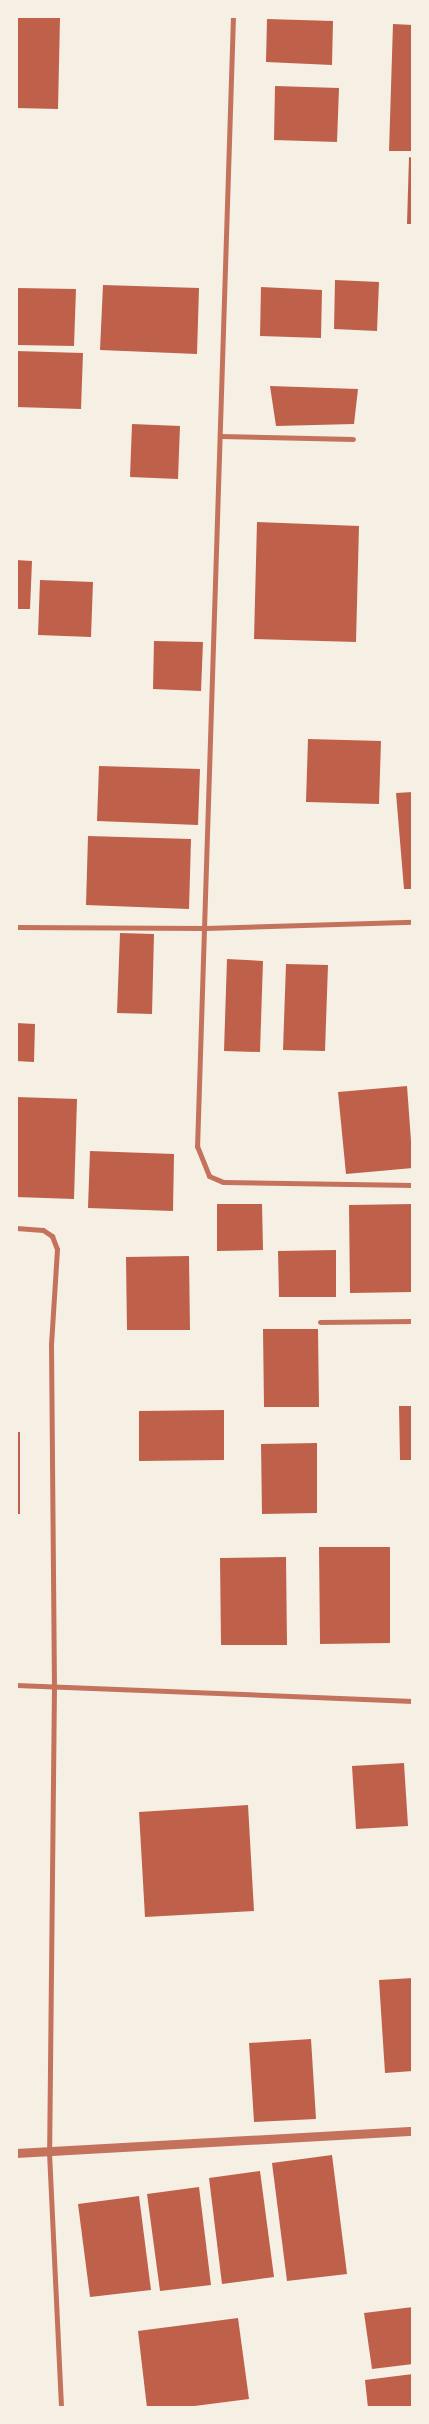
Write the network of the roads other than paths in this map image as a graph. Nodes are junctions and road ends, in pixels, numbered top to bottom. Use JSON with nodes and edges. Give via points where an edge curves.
{"nodes":[{"id":1,"x":233,"y":16,"type":"edge"},
{"id":2,"x":220,"y":436,"type":"junction"},
{"id":3,"x":354,"y":439,"type":"dead end"},
{"id":4,"x":413,"y":922,"type":"edge"},
{"id":5,"x":16,"y":927,"type":"edge"},
{"id":6,"x":205,"y":928,"type":"junction"},
{"id":7,"x":413,"y":1185,"type":"edge"},
{"id":8,"x":16,"y":1228,"type":"edge"},
{"id":9,"x":413,"y":1320,"type":"edge"},
{"id":10,"x":320,"y":1322,"type":"dead end"},
{"id":11,"x":16,"y":1685,"type":"edge"},
{"id":12,"x":54,"y":1686,"type":"junction"},
{"id":13,"x":413,"y":1701,"type":"edge"},
{"id":14,"x":413,"y":2131,"type":"edge"},
{"id":15,"x":49,"y":2152,"type":"junction"},
{"id":16,"x":16,"y":2153,"type":"edge"},
{"id":17,"x":61,"y":2408,"type":"edge"}],
"edges":[{"from":1,"to":2,"type":"street"},
{"from":2,"to":3,"type":"street"},
{"from":2,"to":6,"type":"street"},
{"from":4,"to":6,"type":"street"},
{"from":5,"to":6,"type":"street"},
{"from":6,"to":7,"type":"street","via":[[198,1146],[209,1176],[223,1182]]},
{"from":8,"to":12,"type":"street","via":[[43,1230],[52,1236],[57,1249],[51,1344]]},
{"from":9,"to":10,"type":"street"},
{"from":11,"to":12,"type":"street"},
{"from":12,"to":13,"type":"street"},
{"from":12,"to":15,"type":"street"},
{"from":14,"to":15,"type":"street"},
{"from":15,"to":16,"type":"street"},
{"from":15,"to":17,"type":"street"}]}
